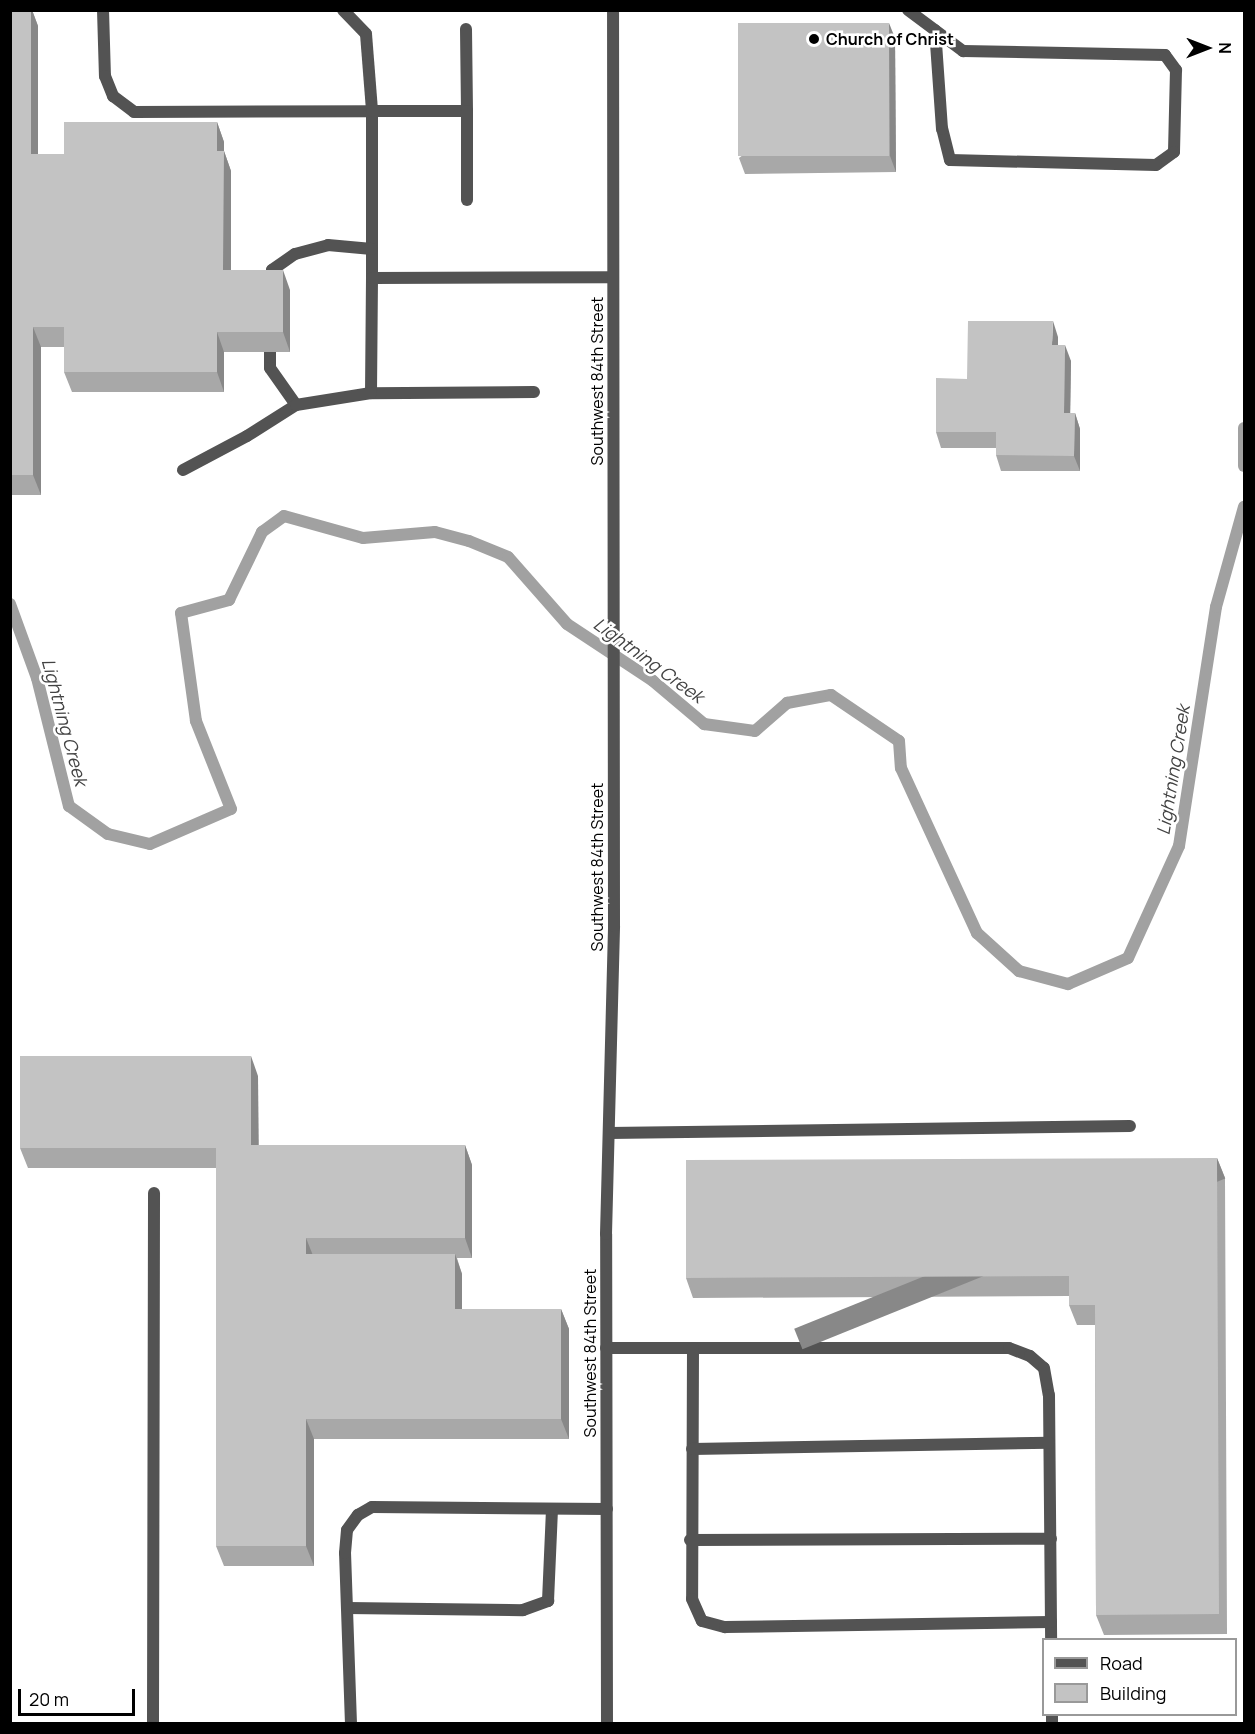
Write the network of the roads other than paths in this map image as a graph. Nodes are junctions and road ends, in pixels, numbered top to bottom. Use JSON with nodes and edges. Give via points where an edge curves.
{"nodes":[{"id":1,"x":104,"y":10,"type":"edge"},
{"id":2,"x":343,"y":10,"type":"edge"},
{"id":3,"x":613,"y":10,"type":"edge"},
{"id":4,"x":908,"y":10,"type":"edge"},
{"id":5,"x":466,"y":29,"type":"dead end"},
{"id":6,"x":935,"y":30,"type":"junction"},
{"id":7,"x":372,"y":111,"type":"junction"},
{"id":8,"x":467,"y":111,"type":"junction"},
{"id":9,"x":467,"y":200,"type":"dead end"},
{"id":10,"x":372,"y":249,"type":"junction"},
{"id":11,"x":613,"y":277,"type":"junction"},
{"id":12,"x":372,"y":278,"type":"junction"},
{"id":13,"x":272,"y":290,"type":"edge"},
{"id":14,"x":270,"y":352,"type":"edge"},
{"id":15,"x":534,"y":392,"type":"dead end"},
{"id":16,"x":370,"y":393,"type":"junction"},
{"id":17,"x":296,"y":405,"type":"junction"},
{"id":18,"x":183,"y":470,"type":"dead end"},
{"id":19,"x":1130,"y":1126,"type":"dead end"},
{"id":20,"x":609,"y":1133,"type":"junction"},
{"id":21,"x":154,"y":1193,"type":"dead end"},
{"id":22,"x":606,"y":1348,"type":"junction"},
{"id":23,"x":693,"y":1348,"type":"junction"},
{"id":24,"x":1049,"y":1443,"type":"junction"},
{"id":25,"x":692,"y":1449,"type":"junction"},
{"id":26,"x":552,"y":1509,"type":"junction"},
{"id":27,"x":607,"y":1509,"type":"junction"},
{"id":28,"x":1051,"y":1539,"type":"junction"},
{"id":29,"x":690,"y":1540,"type":"junction"},
{"id":30,"x":347,"y":1608,"type":"junction"},
{"id":31,"x":1051,"y":1622,"type":"junction"},
{"id":32,"x":1051,"y":1638,"type":"edge"},
{"id":33,"x":153,"y":1724,"type":"edge"},
{"id":34,"x":351,"y":1724,"type":"edge"},
{"id":35,"x":607,"y":1724,"type":"edge"}],
"edges":[{"from":1,"to":7,"type":"street","via":[[105,76],[113,96],[134,112]]},
{"from":2,"to":7,"type":"street","via":[[366,34]]},
{"from":3,"to":11,"type":"street","name":"Southwest 84th Street"},
{"from":4,"to":6,"type":"street"},
{"from":5,"to":8,"type":"street"},
{"from":6,"to":6,"type":"street","via":[[963,51],[1165,55],[1176,70],[1174,152],[1156,165],[950,160],[942,129]]},
{"from":7,"to":8,"type":"street"},
{"from":7,"to":10,"type":"street"},
{"from":8,"to":9,"type":"street"},
{"from":10,"to":12,"type":"street"},
{"from":10,"to":13,"type":"street","via":[[328,245],[295,254],[272,270]]},
{"from":11,"to":12,"type":"street"},
{"from":11,"to":20,"type":"street","name":"Southwest 84th Street","via":[[615,699]]},
{"from":12,"to":16,"type":"street"},
{"from":14,"to":17,"type":"street","via":[[270,368]]},
{"from":15,"to":16,"type":"street"},
{"from":16,"to":17,"type":"street"},
{"from":17,"to":18,"type":"street"},
{"from":19,"to":20,"type":"street"},
{"from":20,"to":22,"type":"street","name":"Southwest 84th Street"},
{"from":21,"to":33,"type":"street"},
{"from":22,"to":23,"type":"street"},
{"from":22,"to":27,"type":"street","name":"Southwest 84th Street"},
{"from":23,"to":24,"type":"street","via":[[1009,1348],[1030,1356],[1044,1368],[1049,1395]]},
{"from":23,"to":25,"type":"street"},
{"from":24,"to":25,"type":"street"},
{"from":24,"to":28,"type":"street"},
{"from":25,"to":29,"type":"street"},
{"from":26,"to":27,"type":"street"},
{"from":26,"to":30,"type":"street","via":[[372,1507],[358,1515],[347,1530]]},
{"from":26,"to":30,"type":"street","via":[[548,1601],[523,1610]]},
{"from":27,"to":35,"type":"street","name":"Southwest 84th Street"},
{"from":28,"to":29,"type":"street"},
{"from":28,"to":31,"type":"street"},
{"from":29,"to":31,"type":"street","via":[[692,1599],[702,1621],[724,1627]]},
{"from":30,"to":34,"type":"street"},
{"from":31,"to":32,"type":"street"}]}
